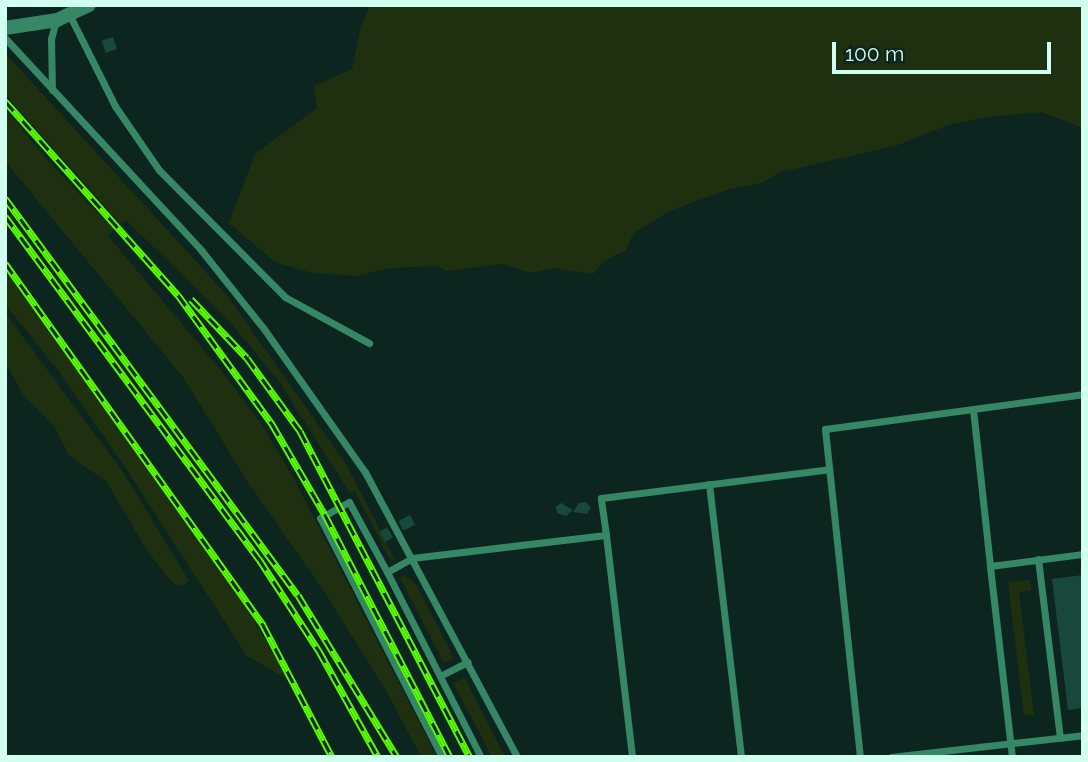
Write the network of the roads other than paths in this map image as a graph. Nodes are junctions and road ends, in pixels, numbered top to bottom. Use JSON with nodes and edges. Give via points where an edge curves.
{"nodes":[{"id":1,"x":89,"y":5,"type":"edge"},
{"id":2,"x":63,"y":17,"type":"junction"},
{"id":3,"x":5,"y":28,"type":"edge"},
{"id":4,"x":5,"y":38,"type":"edge"},
{"id":5,"x":52,"y":90,"type":"junction"},
{"id":6,"x":369,"y":343,"type":"dead end"},
{"id":7,"x":1083,"y":394,"type":"edge"},
{"id":8,"x":973,"y":409,"type":"junction"},
{"id":9,"x":829,"y":469,"type":"junction"},
{"id":10,"x":709,"y":484,"type":"junction"},
{"id":11,"x":606,"y":535,"type":"junction"},
{"id":12,"x":1083,"y":554,"type":"edge"},
{"id":13,"x":412,"y":558,"type":"junction"},
{"id":14,"x":1038,"y":559,"type":"junction"},
{"id":15,"x":990,"y":566,"type":"junction"},
{"id":16,"x":387,"y":572,"type":"junction"},
{"id":17,"x":468,"y":662,"type":"junction"},
{"id":18,"x":440,"y":676,"type":"junction"},
{"id":19,"x":1083,"y":735,"type":"edge"},
{"id":20,"x":1059,"y":738,"type":"junction"},
{"id":21,"x":1010,"y":743,"type":"junction"},
{"id":22,"x":442,"y":757,"type":"edge"},
{"id":23,"x":481,"y":757,"type":"edge"},
{"id":24,"x":517,"y":757,"type":"edge"},
{"id":25,"x":632,"y":757,"type":"edge"},
{"id":26,"x":741,"y":757,"type":"edge"},
{"id":27,"x":860,"y":757,"type":"edge"},
{"id":28,"x":891,"y":757,"type":"edge"},
{"id":29,"x":1012,"y":757,"type":"edge"}],
"edges":[{"from":1,"to":2,"type":"street"},
{"from":2,"to":3,"type":"street"},
{"from":2,"to":5,"type":"lane","via":[[51,39]]},
{"from":2,"to":6,"type":"lane","via":[[159,170],[285,297]]},
{"from":4,"to":5,"type":"lane"},
{"from":5,"to":13,"type":"lane","via":[[246,304],[365,472]]},
{"from":7,"to":8,"type":"lane"},
{"from":8,"to":9,"type":"lane","via":[[825,429]]},
{"from":8,"to":15,"type":"lane"},
{"from":9,"to":10,"type":"lane"},
{"from":9,"to":27,"type":"lane"},
{"from":10,"to":11,"type":"lane","via":[[601,498]]},
{"from":10,"to":26,"type":"lane"},
{"from":11,"to":13,"type":"lane"},
{"from":11,"to":25,"type":"lane"},
{"from":12,"to":14,"type":"lane"},
{"from":13,"to":16,"type":"lane"},
{"from":13,"to":17,"type":"lane"},
{"from":14,"to":15,"type":"lane"},
{"from":14,"to":20,"type":"lane"},
{"from":15,"to":21,"type":"lane"},
{"from":16,"to":18,"type":"lane"},
{"from":16,"to":22,"type":"lane","via":[[349,502],[320,518]]},
{"from":17,"to":18,"type":"lane"},
{"from":17,"to":24,"type":"lane"},
{"from":18,"to":23,"type":"lane"},
{"from":19,"to":20,"type":"lane"},
{"from":20,"to":21,"type":"lane"},
{"from":21,"to":28,"type":"lane"},
{"from":21,"to":29,"type":"lane"}]}
